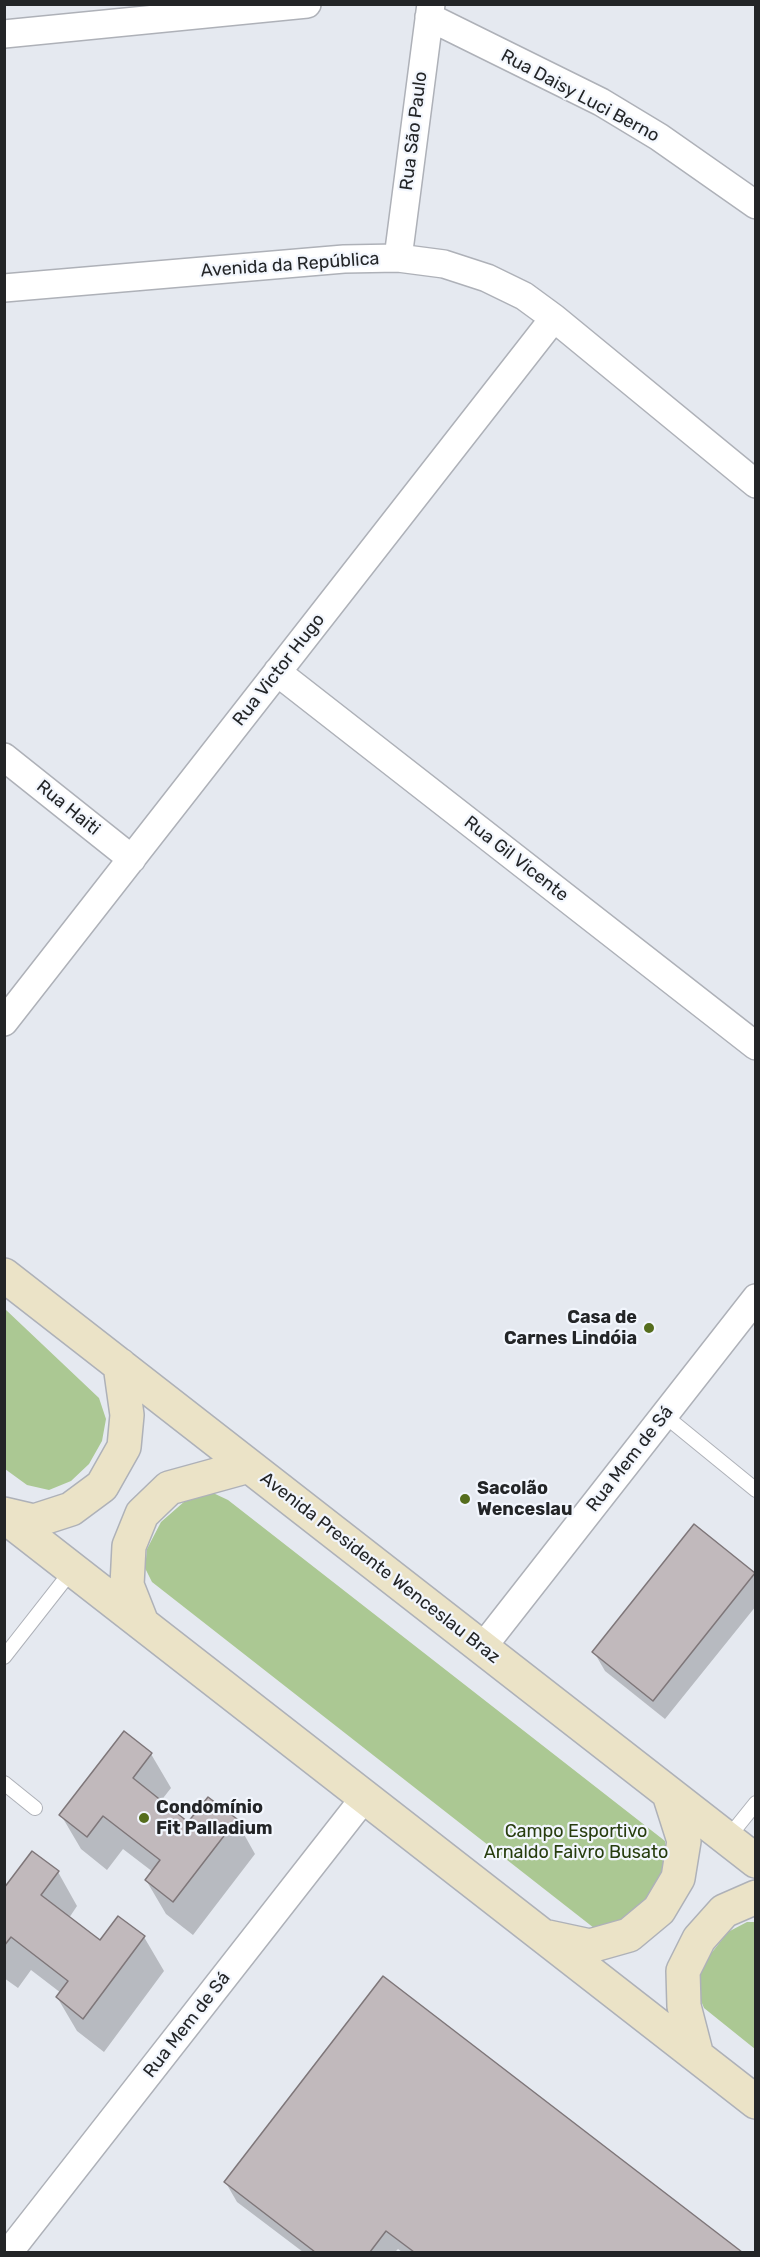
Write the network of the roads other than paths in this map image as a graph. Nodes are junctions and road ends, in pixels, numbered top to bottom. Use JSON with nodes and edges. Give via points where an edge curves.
{"nodes":[{"id":1,"x":307,"y":4,"type":"edge"},
{"id":2,"x":430,"y":11,"type":"edge"},
{"id":3,"x":4,"y":34,"type":"edge"},
{"id":4,"x":756,"y":205,"type":"edge"},
{"id":5,"x":398,"y":258,"type":"junction"},
{"id":6,"x":4,"y":288,"type":"edge"},
{"id":7,"x":554,"y":318,"type":"junction"},
{"id":8,"x":756,"y":484,"type":"edge"},
{"id":9,"x":278,"y":672,"type":"junction"},
{"id":10,"x":4,"y":757,"type":"edge"},
{"id":11,"x":132,"y":859,"type":"junction"},
{"id":12,"x":4,"y":1022,"type":"edge"},
{"id":13,"x":756,"y":1046,"type":"edge"},
{"id":14,"x":4,"y":1275,"type":"edge"},
{"id":15,"x":756,"y":1298,"type":"edge"},
{"id":16,"x":120,"y":1365,"type":"junction"},
{"id":17,"x":664,"y":1415,"type":"junction"},
{"id":18,"x":249,"y":1466,"type":"junction"},
{"id":19,"x":756,"y":1491,"type":"edge"},
{"id":20,"x":4,"y":1515,"type":"edge"},
{"id":21,"x":73,"y":1569,"type":"junction"},
{"id":22,"x":142,"y":1623,"type":"junction"},
{"id":23,"x":482,"y":1648,"type":"junction"},
{"id":24,"x":4,"y":1657,"type":"edge"},
{"id":25,"x":4,"y":1783,"type":"edge"},
{"id":26,"x":669,"y":1794,"type":"junction"},
{"id":27,"x":365,"y":1797,"type":"junction"},
{"id":28,"x":756,"y":1803,"type":"edge"},
{"id":29,"x":35,"y":1808,"type":"dead end"},
{"id":30,"x":727,"y":1839,"type":"junction"},
{"id":31,"x":756,"y":1861,"type":"edge"},
{"id":32,"x":756,"y":1897,"type":"edge"},
{"id":33,"x":543,"y":1936,"type":"junction"},
{"id":34,"x":697,"y":2056,"type":"junction"},
{"id":35,"x":756,"y":2102,"type":"edge"},
{"id":36,"x":9,"y":2253,"type":"edge"}],
"edges":[{"from":1,"to":3,"type":"street"},
{"from":2,"to":4,"type":"street","name":"Rua Daisy Luci Berno","via":[[601,102]]},
{"from":2,"to":5,"type":"street","name":"Rua São Paulo"},
{"from":5,"to":6,"type":"street","name":"Avenida da República","via":[[288,262]]},
{"from":5,"to":7,"type":"street","name":"Avenida da República","via":[[444,264],[487,278],[524,296]]},
{"from":7,"to":8,"type":"street","name":"Avenida da República"},
{"from":7,"to":9,"type":"street","name":"Rua Victor Hugo"},
{"from":9,"to":11,"type":"street","name":"Rua Victor Hugo"},
{"from":9,"to":13,"type":"street","name":"Rua Gil Vicente"},
{"from":10,"to":11,"type":"street","name":"Rua Haiti"},
{"from":11,"to":12,"type":"street","name":"Rua Victor Hugo"},
{"from":14,"to":16,"type":"main road","name":"Avenida Presidente Wenceslau Braz"},
{"from":15,"to":17,"type":"street","name":"Rua Mem de Sá"},
{"from":16,"to":18,"type":"main road","name":"Avenida Presidente Wenceslau Braz"},
{"from":16,"to":20,"type":"main road","via":[[126,1415],[124,1447],[102,1486],[71,1509],[34,1521]]},
{"from":17,"to":19,"type":"lane"},
{"from":17,"to":23,"type":"street","name":"Rua Mem de Sá"},
{"from":18,"to":22,"type":"main road","via":[[168,1488],[142,1514],[129,1546],[127,1585]]},
{"from":18,"to":23,"type":"main road","name":"Avenida Presidente Wenceslau Braz"},
{"from":20,"to":21,"type":"main road"},
{"from":21,"to":22,"type":"main road"},
{"from":21,"to":24,"type":"lane"},
{"from":22,"to":27,"type":"main road"},
{"from":23,"to":26,"type":"main road","name":"Avenida Presidente Wenceslau Braz"},
{"from":25,"to":29,"type":"lane"},
{"from":26,"to":30,"type":"main road","name":"Avenida Presidente Wenceslau Braz"},
{"from":26,"to":33,"type":"main road","via":[[684,1841],[678,1878],[659,1910],[629,1935],[591,1946]]},
{"from":27,"to":33,"type":"main road"},
{"from":27,"to":36,"type":"street","name":"Rua Mem de Sá"},
{"from":28,"to":30,"type":"lane"},
{"from":30,"to":31,"type":"main road","name":"Avenida Presidente Wenceslau Braz"},
{"from":32,"to":34,"type":"main road","via":[[724,1911],[699,1939],[683,1971],[684,2006]]},
{"from":33,"to":34,"type":"main road"},
{"from":34,"to":35,"type":"main road"}]}
